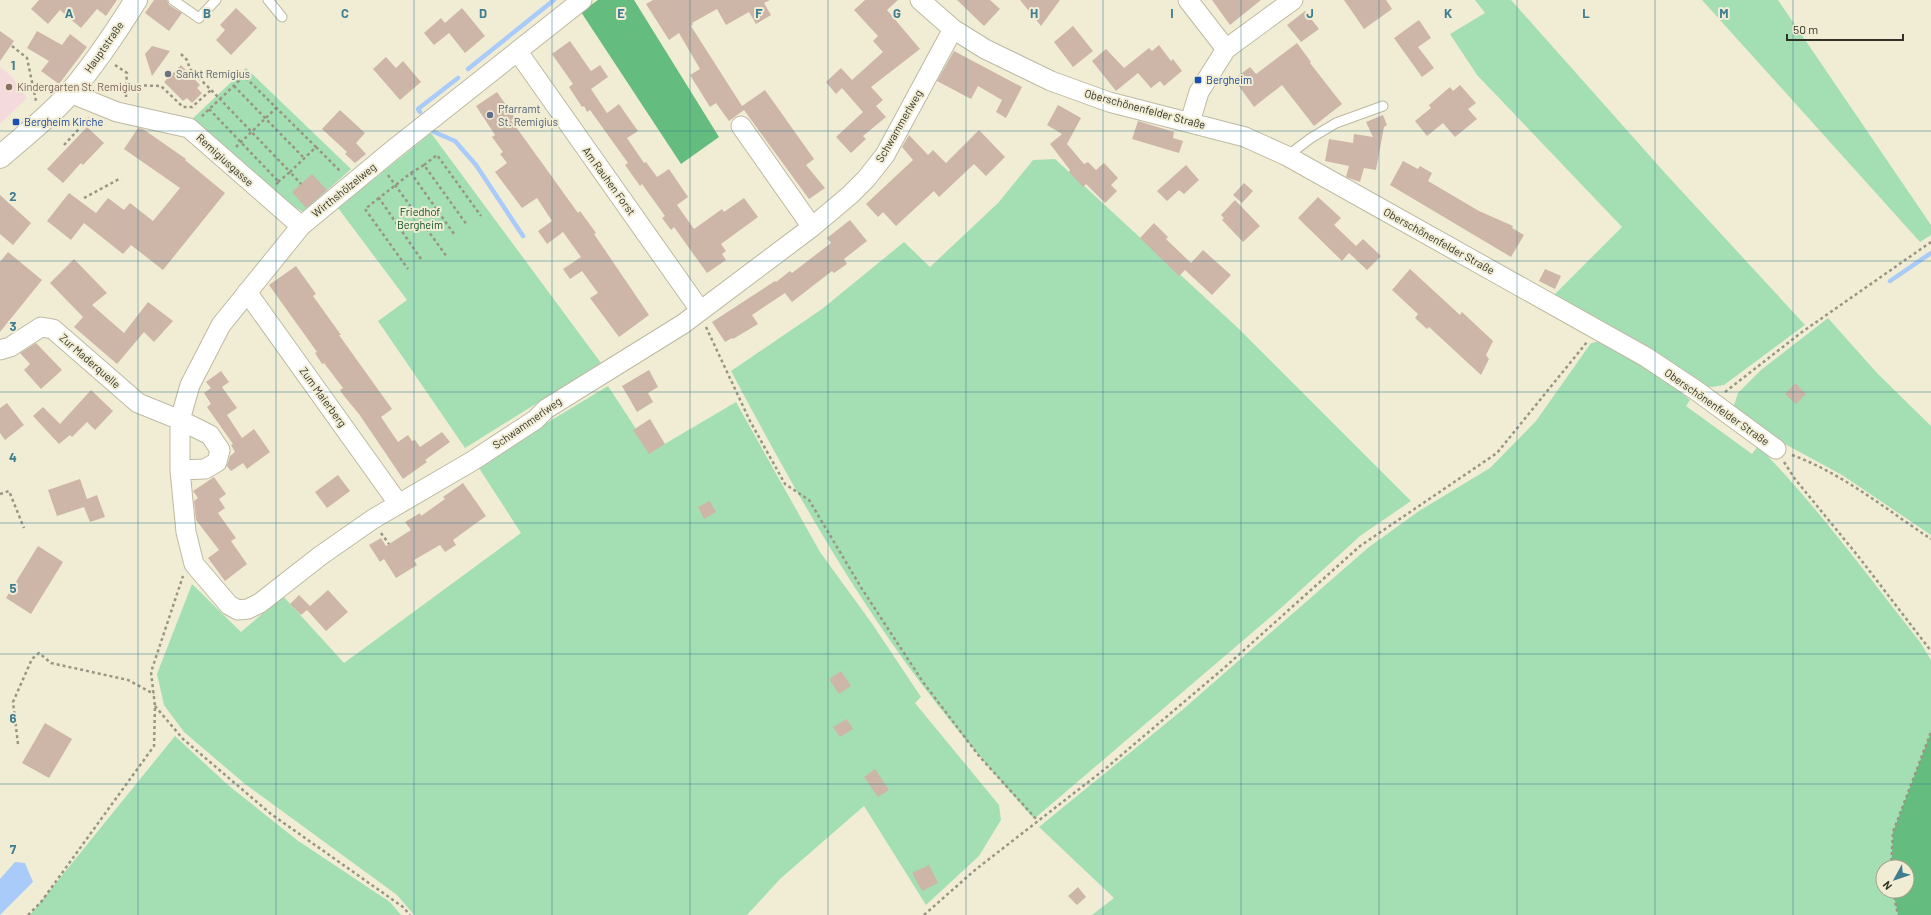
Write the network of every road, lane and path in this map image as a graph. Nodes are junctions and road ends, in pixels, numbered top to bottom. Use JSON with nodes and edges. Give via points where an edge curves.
{"nodes":[{"id":1,"x":136,"y":0,"type":"edge"},
{"id":2,"x":173,"y":0,"type":"edge"},
{"id":3,"x":216,"y":0,"type":"edge"},
{"id":4,"x":268,"y":0,"type":"edge"},
{"id":5,"x":920,"y":0,"type":"edge"},
{"id":6,"x":1188,"y":0,"type":"edge"},
{"id":7,"x":1293,"y":0,"type":"edge"},
{"id":8,"x":571,"y":4,"type":"edge"},
{"id":9,"x":282,"y":17,"type":"dead end"},
{"id":10,"x":952,"y":29,"type":"junction"},
{"id":11,"x":12,"y":46,"type":"dead end"},
{"id":12,"x":1226,"y":49,"type":"junction"},
{"id":13,"x":518,"y":52,"type":"junction"},
{"id":14,"x":181,"y":54,"type":"dead end"},
{"id":15,"x":127,"y":73,"type":"dead end"},
{"id":16,"x":126,"y":85,"type":"junction"},
{"id":17,"x":234,"y":86,"type":"junction"},
{"id":18,"x":211,"y":90,"type":"junction"},
{"id":19,"x":70,"y":93,"type":"junction"},
{"id":20,"x":126,"y":93,"type":"dead end"},
{"id":21,"x":220,"y":99,"type":"junction"},
{"id":22,"x":1383,"y":106,"type":"dead end"},
{"id":23,"x":276,"y":108,"type":"junction"},
{"id":24,"x":92,"y":115,"type":"dead end"},
{"id":25,"x":266,"y":118,"type":"junction"},
{"id":26,"x":197,"y":120,"type":"dead end"},
{"id":27,"x":41,"y":121,"type":"junction"},
{"id":28,"x":1190,"y":122,"type":"junction"},
{"id":29,"x":741,"y":126,"type":"dead end"},
{"id":30,"x":251,"y":132,"type":"junction"},
{"id":31,"x":64,"y":145,"type":"dead end"},
{"id":32,"x":316,"y":147,"type":"junction"},
{"id":33,"x":234,"y":149,"type":"dead end"},
{"id":34,"x":1287,"y":156,"type":"junction"},
{"id":35,"x":0,"y":157,"type":"edge"},
{"id":36,"x":304,"y":158,"type":"junction"},
{"id":37,"x":378,"y":162,"type":"junction"},
{"id":38,"x":424,"y":165,"type":"junction"},
{"id":39,"x":290,"y":172,"type":"junction"},
{"id":40,"x":411,"y":173,"type":"junction"},
{"id":41,"x":121,"y":178,"type":"dead end"},
{"id":42,"x":278,"y":182,"type":"dead end"},
{"id":43,"x":352,"y":183,"type":"junction"},
{"id":44,"x":301,"y":184,"type":"dead end"},
{"id":45,"x":395,"y":185,"type":"junction"},
{"id":46,"x":84,"y":198,"type":"dead end"},
{"id":47,"x":379,"y":198,"type":"junction"},
{"id":48,"x":481,"y":216,"type":"dead end"},
{"id":49,"x":468,"y":225,"type":"dead end"},
{"id":50,"x":301,"y":226,"type":"junction"},
{"id":51,"x":812,"y":227,"type":"junction"},
{"id":52,"x":454,"y":234,"type":"dead end"},
{"id":53,"x":1931,"y":242,"type":"edge"},
{"id":54,"x":447,"y":257,"type":"dead end"},
{"id":55,"x":421,"y":259,"type":"dead end"},
{"id":56,"x":408,"y":269,"type":"dead end"},
{"id":57,"x":247,"y":292,"type":"junction"},
{"id":58,"x":700,"y":310,"type":"junction"},
{"id":59,"x":1597,"y":329,"type":"junction"},
{"id":60,"x":0,"y":350,"type":"edge"},
{"id":61,"x":1712,"y":402,"type":"junction"},
{"id":62,"x":180,"y":420,"type":"junction"},
{"id":63,"x":1776,"y":449,"type":"junction"},
{"id":64,"x":180,"y":470,"type":"junction"},
{"id":65,"x":0,"y":494,"type":"edge"},
{"id":66,"x":398,"y":503,"type":"junction"},
{"id":67,"x":24,"y":528,"type":"dead end"},
{"id":68,"x":1931,"y":539,"type":"edge"},
{"id":69,"x":194,"y":564,"type":"junction"},
{"id":70,"x":1931,"y":651,"type":"edge"},
{"id":71,"x":154,"y":694,"type":"junction"},
{"id":72,"x":155,"y":706,"type":"junction"},
{"id":73,"x":1931,"y":732,"type":"edge"},
{"id":74,"x":18,"y":744,"type":"dead end"},
{"id":75,"x":1038,"y":821,"type":"junction"},
{"id":76,"x":1891,"y":859,"type":"edge"},
{"id":77,"x":1895,"y":899,"type":"edge"},
{"id":78,"x":28,"y":915,"type":"edge"},
{"id":79,"x":410,"y":915,"type":"edge"},
{"id":80,"x":924,"y":915,"type":"edge"},
{"id":81,"x":1898,"y":915,"type":"edge"}],
"edges":[{"from":1,"to":19,"type":"street","name":"Hauptstraße","via":[[109,42]]},
{"from":2,"to":3,"type":"lane","via":[[199,18]]},
{"from":4,"to":9,"type":"lane"},
{"from":5,"to":10,"type":"street","name":"Oberschönenfelder Straße"},
{"from":6,"to":12,"type":"street"},
{"from":7,"to":12,"type":"street"},
{"from":8,"to":13,"type":"street","name":"Wirthshölzelweg"},
{"from":10,"to":28,"type":"street","name":"Oberschönenfelder Straße","via":[[1000,58],[1051,81],[1109,102]]},
{"from":10,"to":51,"type":"street","name":"Schwammerlweg","via":[[885,155],[866,179]]},
{"from":11,"to":27,"type":"path","via":[[27,58]]},
{"from":12,"to":28,"type":"street","via":[[1199,92]]},
{"from":13,"to":37,"type":"street","name":"Wirthshölzelweg"},
{"from":13,"to":58,"type":"street","name":"Am Rauhen Forst"},
{"from":14,"to":18,"type":"path","via":[[187,60],[190,69]]},
{"from":15,"to":16,"type":"path"},
{"from":16,"to":18,"type":"path","via":[[161,86],[183,107],[192,107]]},
{"from":16,"to":20,"type":"path"},
{"from":17,"to":21,"type":"path"},
{"from":17,"to":23,"type":"path","via":[[244,76]]},
{"from":17,"to":25,"type":"path"},
{"from":18,"to":21,"type":"path"},
{"from":19,"to":27,"type":"street","name":"Hauptstraße"},
{"from":19,"to":50,"type":"street","name":"Remigiusgasse","via":[[117,112],[189,128]]},
{"from":21,"to":26,"type":"path"},
{"from":21,"to":30,"type":"path"},
{"from":22,"to":34,"type":"lane","via":[[1336,123]]},
{"from":23,"to":25,"type":"path"},
{"from":23,"to":32,"type":"path"},
{"from":24,"to":31,"type":"path"},
{"from":25,"to":30,"type":"path"},
{"from":25,"to":36,"type":"path"},
{"from":27,"to":35,"type":"street","name":"Hauptstraße"},
{"from":28,"to":34,"type":"street","name":"Oberschönenfelder Straße","via":[[1245,137]]},
{"from":29,"to":51,"type":"street"},
{"from":30,"to":33,"type":"path"},
{"from":30,"to":39,"type":"path"},
{"from":32,"to":36,"type":"path"},
{"from":32,"to":43,"type":"path"},
{"from":34,"to":59,"type":"street","name":"Oberschönenfelder Straße"},
{"from":36,"to":39,"type":"path"},
{"from":37,"to":43,"type":"street","name":"Wirthshölzelweg"},
{"from":37,"to":45,"type":"path"},
{"from":38,"to":40,"type":"path"},
{"from":38,"to":48,"type":"path","via":[[437,155]]},
{"from":38,"to":49,"type":"path"},
{"from":39,"to":42,"type":"path"},
{"from":39,"to":44,"type":"path"},
{"from":40,"to":45,"type":"path"},
{"from":40,"to":52,"type":"path"},
{"from":41,"to":46,"type":"path"},
{"from":43,"to":50,"type":"street","name":"Wirthshölzelweg"},
{"from":45,"to":47,"type":"path"},
{"from":45,"to":54,"type":"path"},
{"from":47,"to":55,"type":"path"},
{"from":47,"to":56,"type":"path","via":[[365,208]]},
{"from":50,"to":57,"type":"street","name":"Wirthshölzelweg"},
{"from":51,"to":58,"type":"street","name":"Schwammerlweg"},
{"from":53,"to":61,"type":"path","via":[[1802,332]]},
{"from":57,"to":62,"type":"street","name":"Wirthshölzelweg","via":[[221,325],[190,385]]},
{"from":57,"to":66,"type":"street","name":"Zum Maierberg"},
{"from":58,"to":66,"type":"street","name":"Schwammerlweg","via":[[683,324],[546,409],[535,420],[480,456]]},
{"from":58,"to":75,"type":"path","via":[[750,422],[785,484],[809,500],[862,589],[923,682],[979,756]]},
{"from":59,"to":61,"type":"street","name":"Oberschönenfelder Straße","via":[[1646,357]]},
{"from":59,"to":75,"type":"path","via":[[1497,454],[1360,546],[1218,673],[1105,769]]},
{"from":60,"to":62,"type":"street","name":"Zur Maderquelle","via":[[10,347],[41,327],[53,329],[138,404]]},
{"from":61,"to":63,"type":"street","name":"Oberschönenfelder Straße"},
{"from":62,"to":64,"type":"street"},
{"from":62,"to":64,"type":"street","name":"Zur Maderquelle","via":[[210,435],[220,450],[217,462],[205,469]]},
{"from":63,"to":68,"type":"path","name":"Oberschönenfelder Straße","via":[[1809,461],[1838,477]]},
{"from":63,"to":70,"type":"path","via":[[1795,479]]},
{"from":64,"to":69,"type":"street","via":[[186,532]]},
{"from":65,"to":67,"type":"path","via":[[9,491]]},
{"from":66,"to":69,"type":"street","name":"Schwammerlweg","via":[[320,556],[260,603],[248,609],[238,610],[229,605]]},
{"from":69,"to":71,"type":"path","via":[[183,577],[151,672]]},
{"from":71,"to":72,"type":"path"},
{"from":71,"to":74,"type":"path","via":[[128,680],[51,663],[39,653],[32,659],[13,702]]},
{"from":72,"to":78,"type":"path","via":[[154,746],[41,902]]},
{"from":72,"to":79,"type":"path","via":[[183,739],[271,814],[403,907]]},
{"from":73,"to":76,"type":"path","via":[[1893,832]]},
{"from":75,"to":80,"type":"path","via":[[975,870]]},
{"from":77,"to":81,"type":"path"}]}
